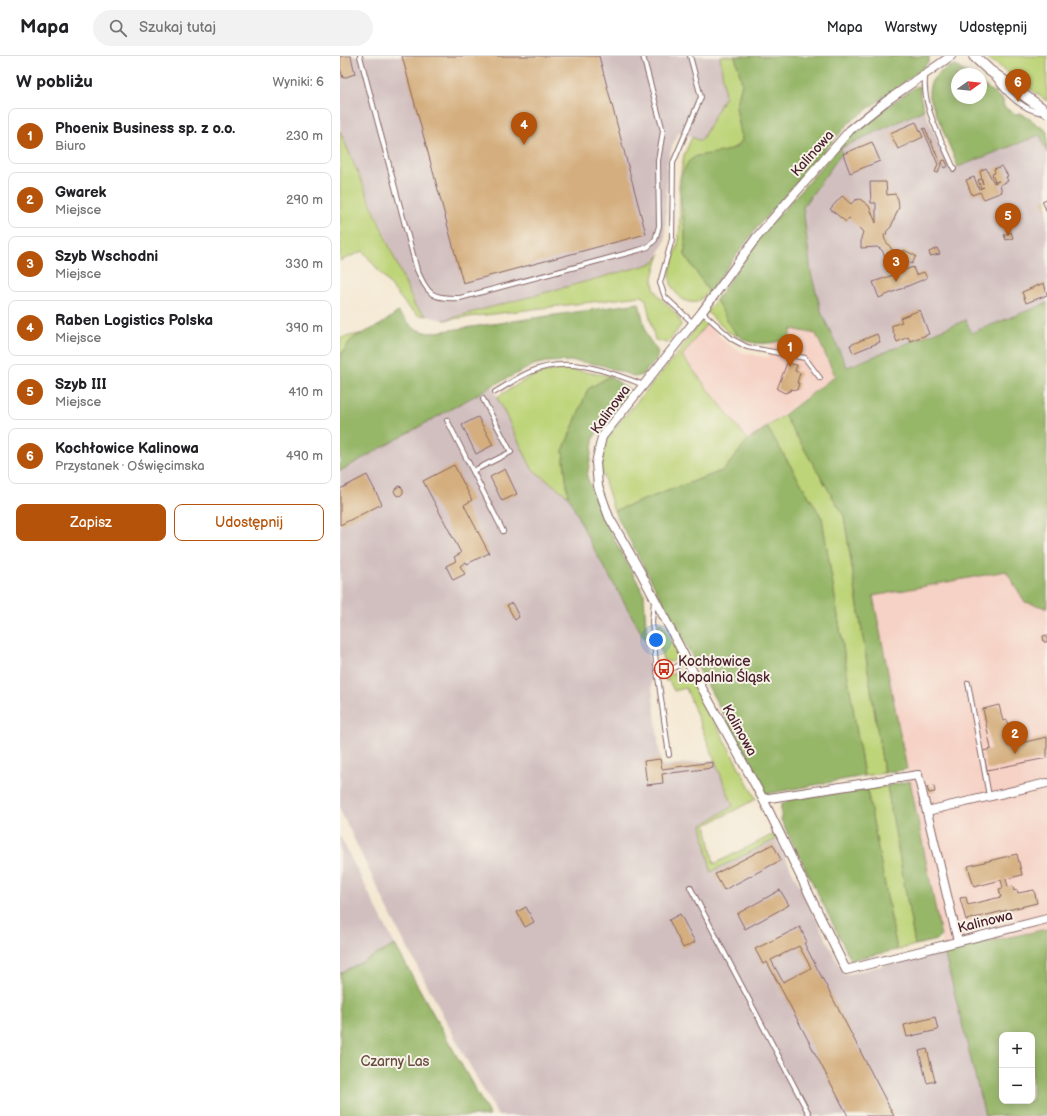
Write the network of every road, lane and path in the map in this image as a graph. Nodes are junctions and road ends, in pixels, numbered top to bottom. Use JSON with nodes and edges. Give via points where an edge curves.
{"nodes":[{"id":1,"x":360,"y":56,"type":"edge"},
{"id":2,"x":643,"y":56,"type":"edge"},
{"id":3,"x":690,"y":56,"type":"edge"},
{"id":4,"x":951,"y":56,"type":"edge"},
{"id":5,"x":974,"y":56,"type":"edge"},
{"id":6,"x":925,"y":76,"type":"junction"},
{"id":7,"x":1047,"y":113,"type":"edge"},
{"id":8,"x":954,"y":169,"type":"dead end"},
{"id":9,"x":702,"y":312,"type":"junction"},
{"id":10,"x":693,"y":323,"type":"junction"},
{"id":11,"x":820,"y":378,"type":"dead end"},
{"id":12,"x":644,"y":385,"type":"junction"},
{"id":13,"x":495,"y":392,"type":"dead end"},
{"id":14,"x":484,"y":399,"type":"dead end"},
{"id":15,"x":447,"y":420,"type":"dead end"},
{"id":16,"x":473,"y":472,"type":"junction"},
{"id":17,"x":503,"y":531,"type":"dead end"},
{"id":18,"x":654,"y":599,"type":"junction"},
{"id":19,"x":686,"y":659,"type":"junction"},
{"id":20,"x":656,"y":663,"type":"junction"},
{"id":21,"x":968,"y":683,"type":"dead end"},
{"id":22,"x":669,"y":755,"type":"dead end"},
{"id":23,"x":1047,"y":783,"type":"edge"},
{"id":24,"x":989,"y":796,"type":"junction"},
{"id":25,"x":763,"y":799,"type":"junction"},
{"id":26,"x":927,"y":811,"type":"junction"},
{"id":27,"x":690,"y":886,"type":"dead end"},
{"id":28,"x":1047,"y":919,"type":"edge"},
{"id":29,"x":958,"y":941,"type":"junction"},
{"id":30,"x":810,"y":1116,"type":"edge"}],
"edges":[{"from":1,"to":2,"type":"lane","via":[[417,270],[427,290],[442,298],[460,298],[640,250],[655,240],[658,226],[658,161],[663,131]]},
{"from":3,"to":10,"type":"lane","via":[[701,97],[673,163],[672,239],[660,283],[665,297]]},
{"from":4,"to":6,"type":"street","name":"Kalinowa"},
{"from":5,"to":7,"type":"street"},
{"from":6,"to":8,"type":"lane","via":[[926,103]]},
{"from":6,"to":9,"type":"street","name":"Kalinowa","via":[[885,102],[850,130],[756,238]]},
{"from":9,"to":10,"type":"street","name":"Kalinowa"},
{"from":9,"to":11,"type":"lane","via":[[732,339],[747,347],[805,358]]},
{"from":10,"to":12,"type":"street","name":"Kalinowa"},
{"from":12,"to":13,"type":"lane","via":[[598,368],[561,364],[530,372]]},
{"from":12,"to":18,"type":"street","name":"Kalinowa","via":[[602,437],[596,463],[598,486],[609,517]]},
{"from":14,"to":16,"type":"lane","via":[[511,452]]},
{"from":15,"to":16,"type":"lane"},
{"from":16,"to":17,"type":"lane"},
{"from":18,"to":19,"type":"street","name":"Kalinowa"},
{"from":18,"to":20,"type":"lane","via":[[652,622]]},
{"from":19,"to":20,"type":"lane","via":[[672,669],[664,669]]},
{"from":19,"to":25,"type":"street","name":"Kalinowa"},
{"from":20,"to":22,"type":"lane"},
{"from":21,"to":24,"type":"lane"},
{"from":23,"to":24,"type":"street"},
{"from":24,"to":26,"type":"street"},
{"from":25,"to":26,"type":"street","via":[[918,775]]},
{"from":25,"to":29,"type":"street","name":"Kalinowa","via":[[846,970]]},
{"from":26,"to":29,"type":"street"},
{"from":27,"to":30,"type":"lane"},
{"from":28,"to":29,"type":"street","name":"Kalinowa"}]}
